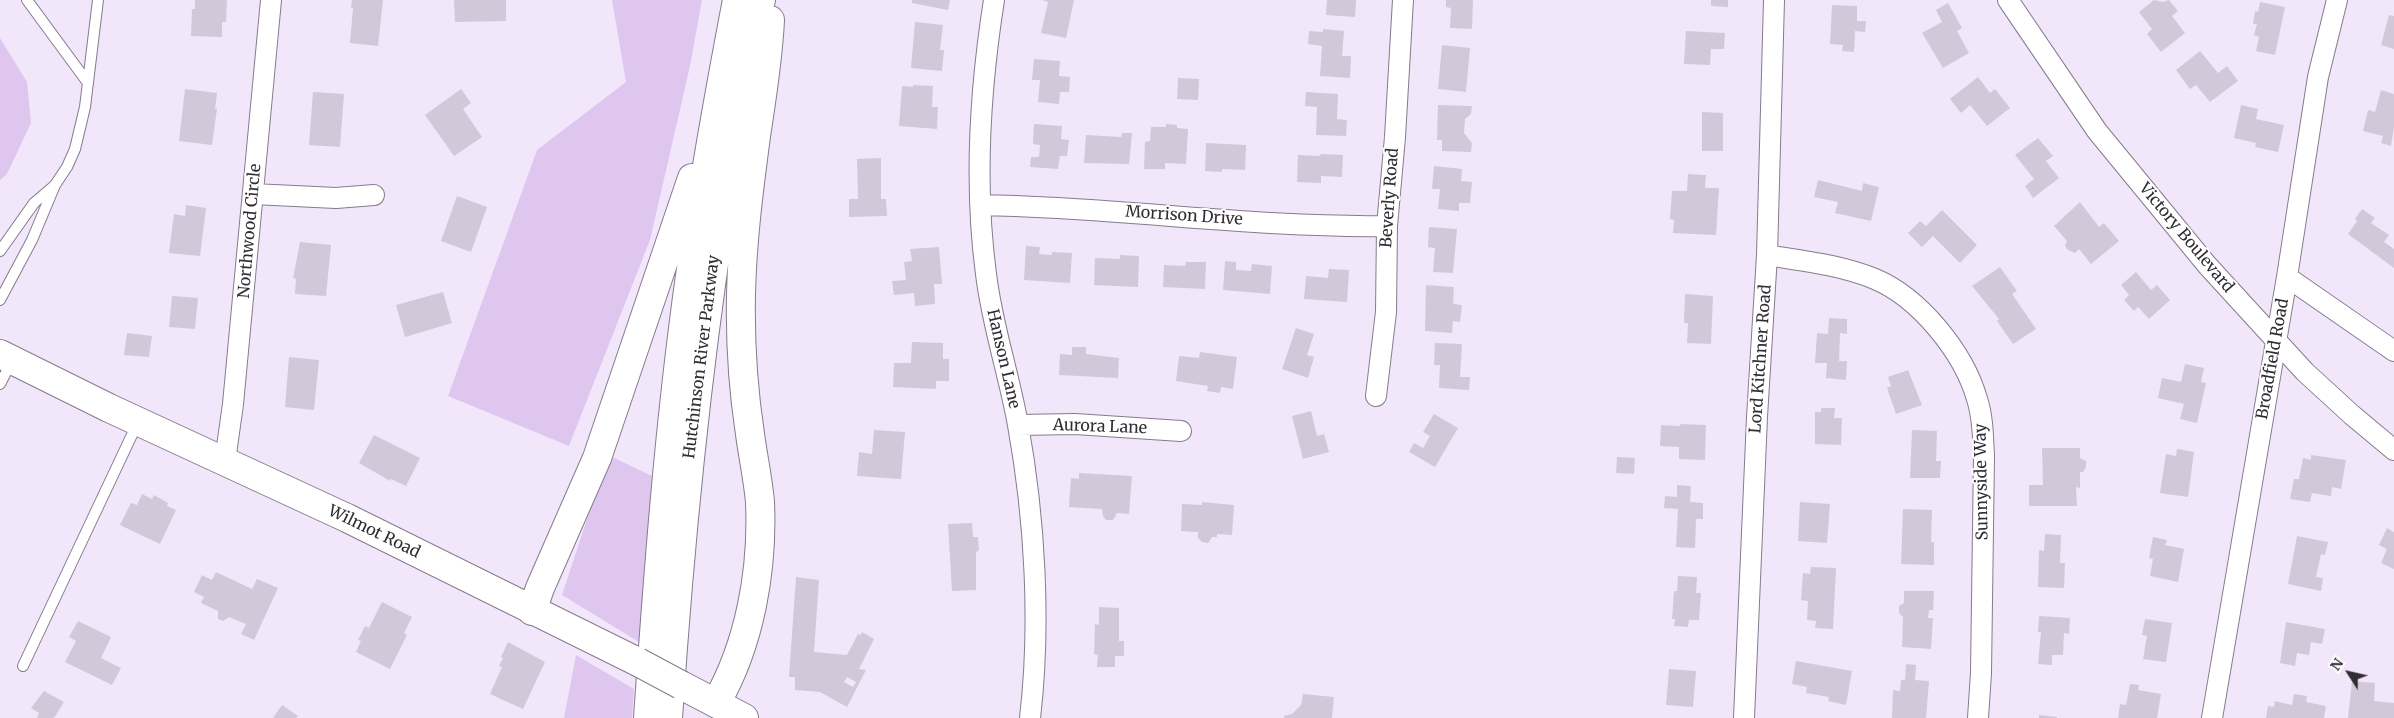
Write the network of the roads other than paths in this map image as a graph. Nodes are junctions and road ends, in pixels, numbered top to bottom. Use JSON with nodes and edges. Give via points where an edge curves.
{"nodes":[{"id":1,"x":27,"y":0,"type":"edge"},
{"id":2,"x":98,"y":0,"type":"edge"},
{"id":3,"x":271,"y":0,"type":"edge"},
{"id":4,"x":737,"y":0,"type":"edge"},
{"id":5,"x":761,"y":0,"type":"edge"},
{"id":6,"x":771,"y":0,"type":"edge"},
{"id":7,"x":994,"y":0,"type":"edge"},
{"id":8,"x":1403,"y":0,"type":"edge"},
{"id":9,"x":1774,"y":0,"type":"edge"},
{"id":10,"x":2008,"y":0,"type":"edge"},
{"id":11,"x":2337,"y":0,"type":"edge"},
{"id":12,"x":88,"y":83,"type":"junction"},
{"id":13,"x":719,"y":94,"type":"junction"},
{"id":14,"x":55,"y":185,"type":"junction"},
{"id":15,"x":253,"y":194,"type":"junction"},
{"id":16,"x":374,"y":194,"type":"dead end"},
{"id":17,"x":981,"y":205,"type":"junction"},
{"id":18,"x":1387,"y":226,"type":"junction"},
{"id":19,"x":0,"y":251,"type":"edge"},
{"id":20,"x":1767,"y":255,"type":"junction"},
{"id":21,"x":2287,"y":277,"type":"junction"},
{"id":22,"x":0,"y":300,"type":"edge"},
{"id":23,"x":2275,"y":341,"type":"junction"},
{"id":24,"x":2394,"y":351,"type":"edge"},
{"id":25,"x":6,"y":357,"type":"edge"},
{"id":26,"x":0,"y":384,"type":"edge"},
{"id":27,"x":1376,"y":396,"type":"dead end"},
{"id":28,"x":139,"y":422,"type":"junction"},
{"id":29,"x":1018,"y":424,"type":"junction"},
{"id":30,"x":1181,"y":431,"type":"dead end"},
{"id":31,"x":2394,"y":450,"type":"edge"},
{"id":32,"x":225,"y":461,"type":"junction"},
{"id":33,"x":532,"y":611,"type":"junction"},
{"id":34,"x":23,"y":666,"type":"dead end"},
{"id":35,"x":716,"y":703,"type":"junction"},
{"id":36,"x":648,"y":718,"type":"edge"},
{"id":37,"x":668,"y":718,"type":"edge"},
{"id":38,"x":744,"y":718,"type":"edge"},
{"id":39,"x":1030,"y":718,"type":"edge"},
{"id":40,"x":1744,"y":718,"type":"edge"},
{"id":41,"x":1978,"y":718,"type":"edge"},
{"id":42,"x":2212,"y":718,"type":"edge"}],
"edges":[{"from":1,"to":12,"type":"lane"},
{"from":2,"to":12,"type":"lane"},
{"from":3,"to":15,"type":"street","name":"Northwood Circle"},
{"from":4,"to":13,"type":"main road","name":"Hutchinson River Parkway"},
{"from":5,"to":37,"type":"main road","name":"Hutchinson River Parkway","via":[[729,161],[705,326],[690,451]]},
{"from":6,"to":35,"type":"main road","via":[[768,62],[749,188],[741,293],[742,364],[760,504],[759,556],[746,629],[729,680]]},
{"from":7,"to":17,"type":"street","name":"Hanson Lane","via":[[981,93]]},
{"from":8,"to":18,"type":"street","name":"Beverly Road"},
{"from":9,"to":20,"type":"street","name":"Lord Kitchner Road"},
{"from":10,"to":23,"type":"street","name":"Victory Boulevard","via":[[2097,131],[2207,265]]},
{"from":11,"to":21,"type":"street","name":"Broadfield Road","via":[[2318,77]]},
{"from":12,"to":14,"type":"lane","via":[[82,127],[67,167]]},
{"from":13,"to":33,"type":"main road","via":[[597,458]]},
{"from":13,"to":36,"type":"main road","name":"Hutchinson River Parkway","via":[[682,339],[665,497]]},
{"from":14,"to":19,"type":"lane","via":[[34,203]]},
{"from":14,"to":22,"type":"lane","via":[[32,240]]},
{"from":15,"to":16,"type":"street","via":[[336,198]]},
{"from":15,"to":32,"type":"street","name":"Northwood Circle"},
{"from":17,"to":18,"type":"street","name":"Morrison Drive","via":[[1336,227]]},
{"from":17,"to":29,"type":"street","name":"Hanson Lane","via":[[991,310]]},
{"from":18,"to":27,"type":"street","name":"Beverly Road","via":[[1386,312]]},
{"from":20,"to":40,"type":"street","name":"Lord Kitchner Road"},
{"from":20,"to":41,"type":"street","name":"Sunnyside Way","via":[[1823,264],[1877,280],[1926,316],[1945,337],[1963,366],[1977,398],[1984,456]]},
{"from":21,"to":23,"type":"street","name":"Broadfield Road"},
{"from":21,"to":24,"type":"street"},
{"from":23,"to":31,"type":"street","name":"Victory Boulevard","via":[[2352,415]]},
{"from":23,"to":42,"type":"street","name":"Broadfield Road"},
{"from":25,"to":26,"type":"lane"},
{"from":25,"to":28,"type":"main road","name":"Wilmot Road"},
{"from":28,"to":32,"type":"main road","name":"Wilmot Road"},
{"from":28,"to":34,"type":"lane"},
{"from":29,"to":30,"type":"street","name":"Aurora Lane"},
{"from":29,"to":39,"type":"street","name":"Hanson Lane","via":[[1032,539],[1034,655]]},
{"from":32,"to":33,"type":"main road","name":"Wilmot Road"},
{"from":33,"to":35,"type":"main road","name":"Wilmot Road","bridge":true},
{"from":35,"to":38,"type":"main road","name":"Wilmot Road"}]}
